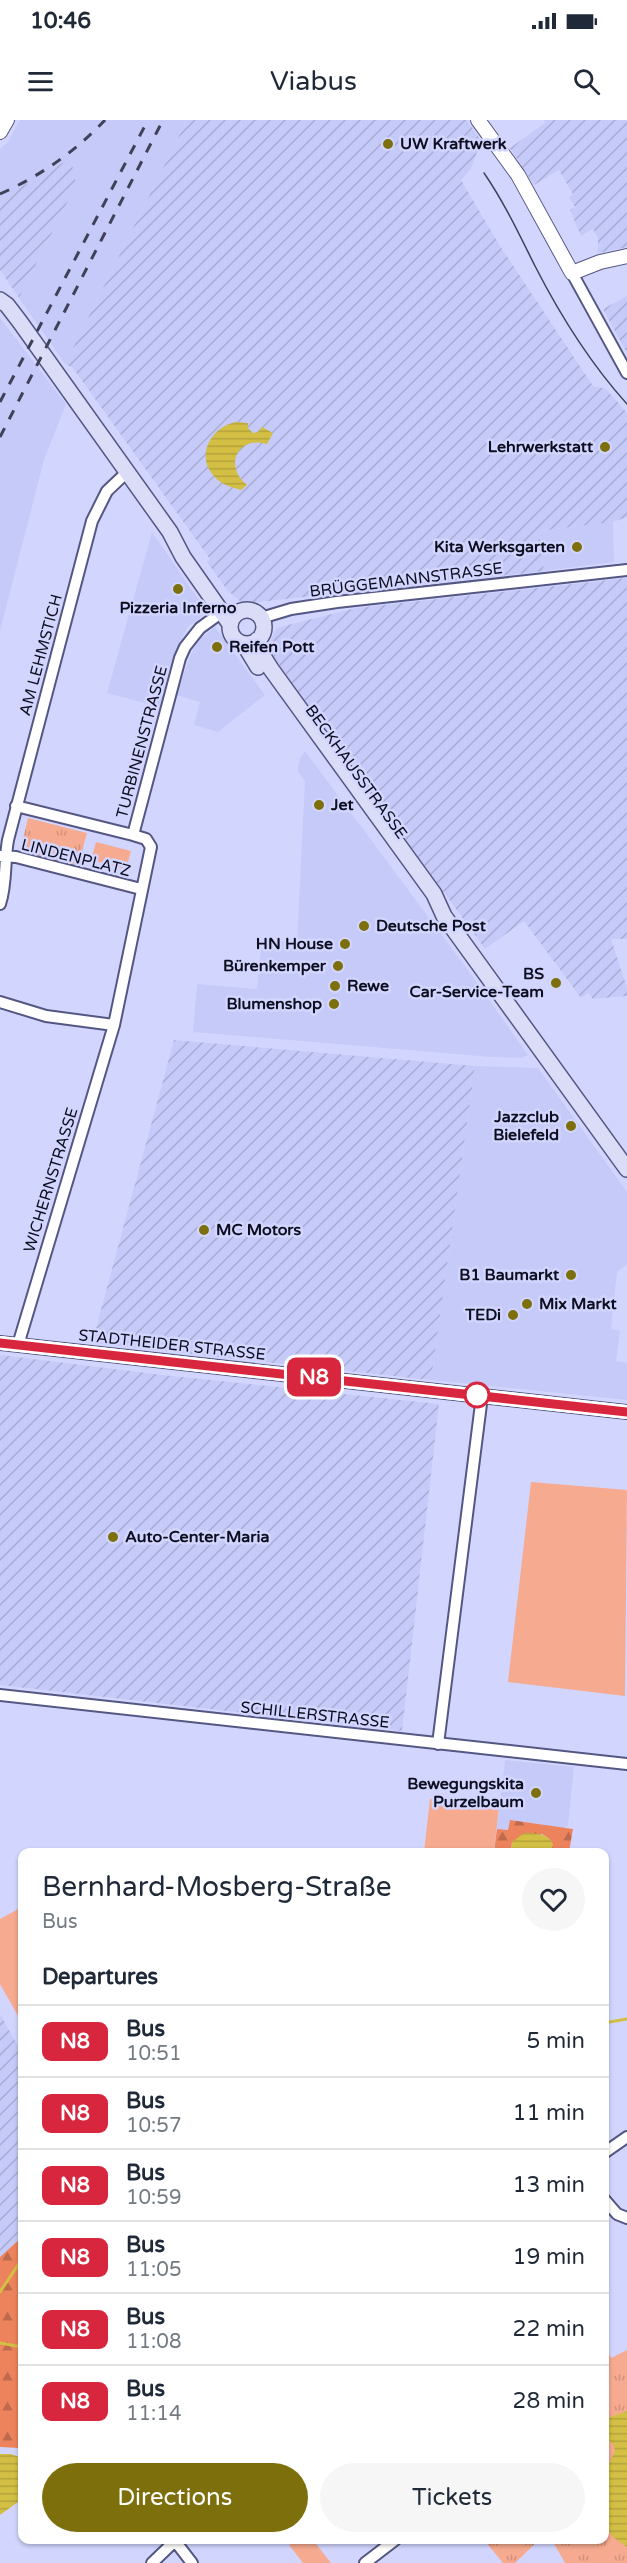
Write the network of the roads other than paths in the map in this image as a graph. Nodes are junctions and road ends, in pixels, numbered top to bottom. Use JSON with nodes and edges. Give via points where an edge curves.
{"nodes":[{"id":1,"x":7,"y":120,"type":"edge"},
{"id":2,"x":478,"y":120,"type":"edge"},
{"id":3,"x":0,"y":132,"type":"edge"},
{"id":4,"x":627,"y":256,"type":"edge"},
{"id":5,"x":572,"y":273,"type":"junction"},
{"id":6,"x":0,"y":287,"type":"edge"},
{"id":7,"x":4,"y":302,"type":"edge"},
{"id":8,"x":627,"y":373,"type":"edge"},
{"id":9,"x":127,"y":472,"type":"junction"},
{"id":10,"x":627,"y":570,"type":"edge"},
{"id":11,"x":229,"y":616,"type":"junction"},
{"id":12,"x":261,"y":618,"type":"junction"},
{"id":13,"x":251,"y":642,"type":"junction"},
{"id":14,"x":16,"y":806,"type":"junction"},
{"id":15,"x":133,"y":836,"type":"junction"},
{"id":16,"x":2,"y":857,"type":"edge"},
{"id":17,"x":141,"y":889,"type":"junction"},
{"id":18,"x":0,"y":904,"type":"edge"},
{"id":19,"x":0,"y":1002,"type":"edge"},
{"id":20,"x":114,"y":1025,"type":"junction"},
{"id":21,"x":627,"y":1169,"type":"edge"},
{"id":22,"x":0,"y":1343,"type":"edge"},
{"id":23,"x":18,"y":1345,"type":"junction"},
{"id":24,"x":482,"y":1396,"type":"junction"},
{"id":25,"x":627,"y":1412,"type":"edge"},
{"id":26,"x":0,"y":1695,"type":"edge"},
{"id":27,"x":438,"y":1744,"type":"junction"},
{"id":28,"x":627,"y":1764,"type":"edge"},
{"id":29,"x":627,"y":2137,"type":"edge"},
{"id":30,"x":609,"y":2150,"type":"edge"},
{"id":31,"x":609,"y":2205,"type":"edge"},
{"id":32,"x":627,"y":2218,"type":"edge"},
{"id":33,"x":172,"y":2544,"type":"edge"},
{"id":34,"x":179,"y":2544,"type":"edge"},
{"id":35,"x":389,"y":2544,"type":"edge"},
{"id":36,"x":152,"y":2563,"type":"edge"},
{"id":37,"x":192,"y":2563,"type":"edge"},
{"id":38,"x":365,"y":2563,"type":"edge"}],
"edges":[{"from":1,"to":3,"type":"street"},
{"from":2,"to":5,"type":"street","via":[[522,182]]},
{"from":4,"to":5,"type":"street"},
{"from":5,"to":8,"type":"street"},
{"from":6,"to":7,"type":"main road"},
{"from":7,"to":9,"type":"main road"},
{"from":9,"to":11,"type":"main road"},
{"from":9,"to":14,"type":"street","name":"AM LEHMSTICH","via":[[107,491],[92,521]]},
{"from":10,"to":12,"type":"street","name":"BRÜGGEMANNSTRASSE","via":[[348,601],[291,609]]},
{"from":11,"to":12,"type":"main road","via":[[242,610],[253,611]]},
{"from":11,"to":13,"type":"main road","via":[[232,637]]},
{"from":11,"to":15,"type":"street","name":"TURBINENSTRASSE","via":[[200,628],[180,658]]},
{"from":12,"to":13,"type":"main road","via":[[264,629]]},
{"from":13,"to":21,"type":"main road","name":"BECKHAUSSTRASSE"},
{"from":14,"to":15,"type":"street"},
{"from":14,"to":16,"type":"street","name":"AM LEHMSTICH"},
{"from":15,"to":17,"type":"street","name":"TURBINENSTRASSE","via":[[146,839],[151,847]]},
{"from":16,"to":17,"type":"street","name":"LINDENPLATZ","via":[[16,857]]},
{"from":16,"to":18,"type":"street","name":"AM LEHMSTICH","via":[[6,879]]},
{"from":17,"to":20,"type":"street","name":"TURBINENSTRASSE"},
{"from":19,"to":20,"type":"street","via":[[46,1016]]},
{"from":20,"to":23,"type":"street","name":"WICHERNSTRASSE"},
{"from":22,"to":23,"type":"street","name":"STADTHEIDER STRASSE"},
{"from":23,"to":24,"type":"street","name":"STADTHEIDER STRASSE"},
{"from":24,"to":25,"type":"street","name":"STADTHEIDER STRASSE"},
{"from":24,"to":27,"type":"street"},
{"from":26,"to":27,"type":"street","name":"SCHILLERSTRASSE"},
{"from":27,"to":28,"type":"street","name":"SCHILLERSTRASSE"},
{"from":29,"to":30,"type":"street"},
{"from":31,"to":32,"type":"street"},
{"from":33,"to":36,"type":"street"},
{"from":34,"to":37,"type":"street"},
{"from":35,"to":38,"type":"street"}]}
